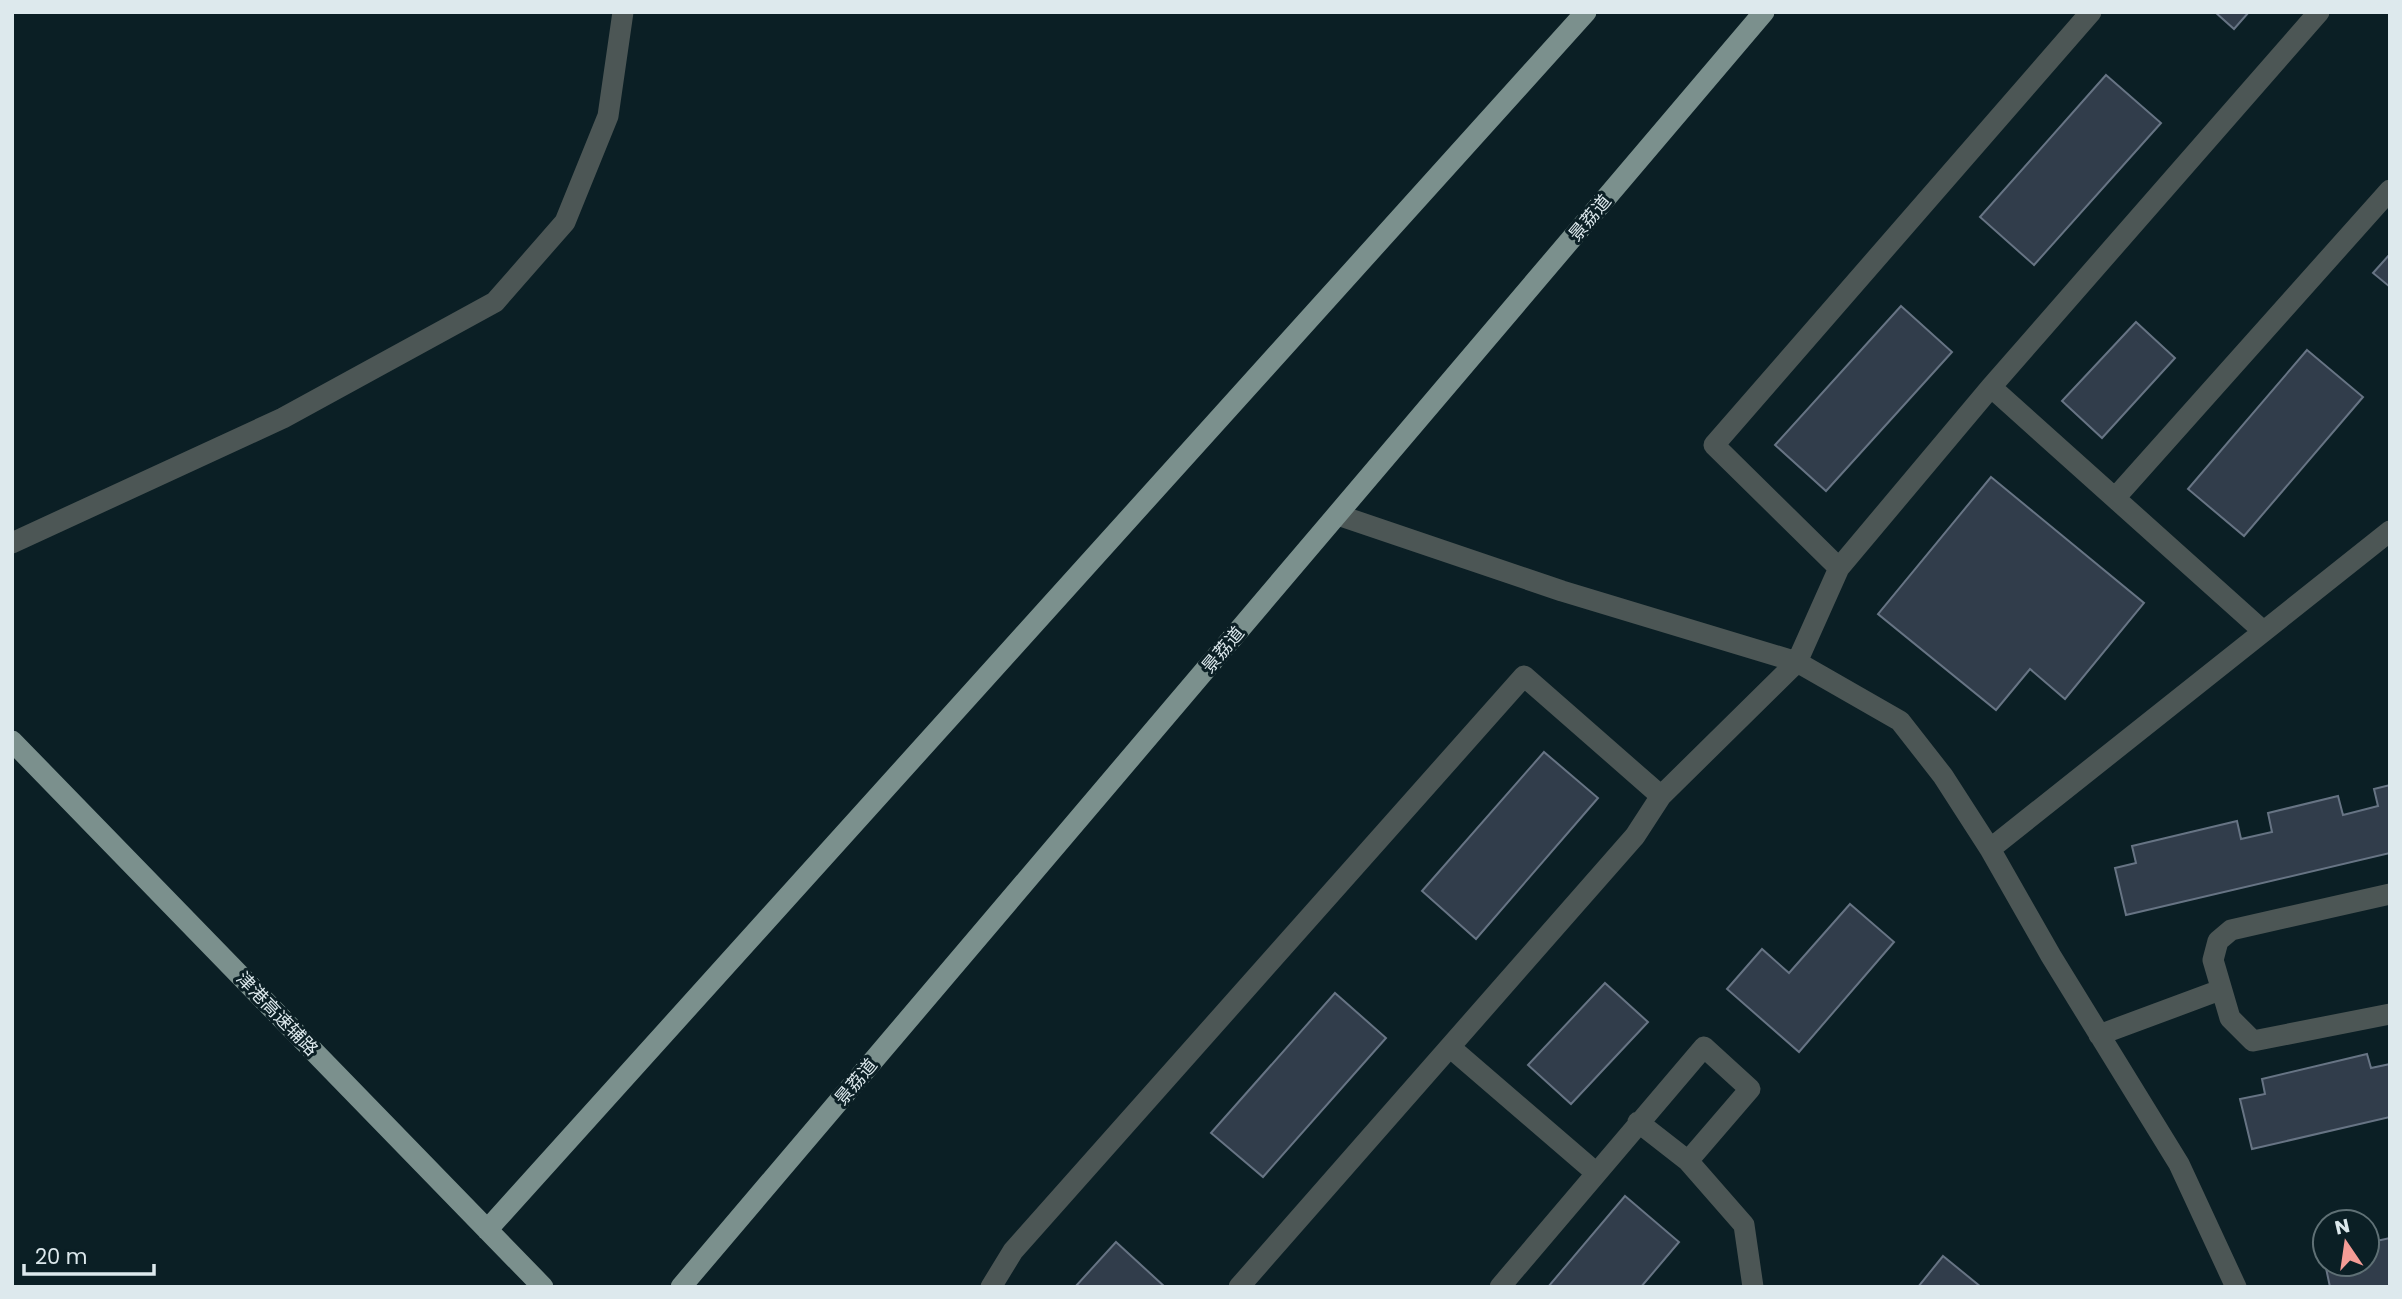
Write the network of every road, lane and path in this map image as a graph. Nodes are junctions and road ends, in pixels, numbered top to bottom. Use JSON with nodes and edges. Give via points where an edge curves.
{"nodes":[{"id":1,"x":623,"y":12,"type":"edge"},
{"id":2,"x":1586,"y":12,"type":"edge"},
{"id":3,"x":1764,"y":12,"type":"edge"},
{"id":4,"x":2091,"y":12,"type":"edge"},
{"id":5,"x":2319,"y":12,"type":"edge"},
{"id":6,"x":2390,"y":190,"type":"edge"},
{"id":7,"x":1991,"y":387,"type":"junction"},
{"id":8,"x":2115,"y":498,"type":"junction"},
{"id":9,"x":1338,"y":515,"type":"junction"},
{"id":10,"x":2390,"y":531,"type":"edge"},
{"id":11,"x":12,"y":543,"type":"edge"},
{"id":12,"x":1839,"y":568,"type":"junction"},
{"id":13,"x":2263,"y":631,"type":"junction"},
{"id":14,"x":1797,"y":662,"type":"junction"},
{"id":15,"x":12,"y":741,"type":"edge"},
{"id":16,"x":1661,"y":796,"type":"junction"},
{"id":17,"x":1990,"y":849,"type":"junction"},
{"id":18,"x":2390,"y":894,"type":"edge"},
{"id":19,"x":2220,"y":990,"type":"junction"},
{"id":20,"x":2390,"y":1014,"type":"edge"},
{"id":21,"x":2099,"y":1035,"type":"junction"},
{"id":22,"x":1451,"y":1048,"type":"junction"},
{"id":23,"x":1638,"y":1122,"type":"junction"},
{"id":24,"x":1688,"y":1161,"type":"junction"},
{"id":25,"x":1595,"y":1172,"type":"junction"},
{"id":26,"x":487,"y":1230,"type":"junction"},
{"id":27,"x":543,"y":1287,"type":"edge"},
{"id":28,"x":681,"y":1287,"type":"edge"},
{"id":29,"x":991,"y":1287,"type":"edge"},
{"id":30,"x":1239,"y":1287,"type":"edge"},
{"id":31,"x":1500,"y":1287,"type":"edge"},
{"id":32,"x":1753,"y":1287,"type":"edge"},
{"id":33,"x":2236,"y":1287,"type":"edge"}],
"edges":[{"from":1,"to":11,"type":"street","via":[[608,116],[565,222],[495,302],[283,418]]},
{"from":2,"to":26,"type":"main road"},
{"from":3,"to":9,"type":"main road","name":"景荔道"},
{"from":4,"to":12,"type":"street","via":[[1714,445]]},
{"from":5,"to":7,"type":"street"},
{"from":6,"to":8,"type":"street"},
{"from":7,"to":8,"type":"street"},
{"from":7,"to":12,"type":"street"},
{"from":8,"to":13,"type":"street"},
{"from":9,"to":14,"type":"street","via":[[1562,591]]},
{"from":9,"to":28,"type":"main road","name":"景荔道"},
{"from":10,"to":13,"type":"street"},
{"from":12,"to":14,"type":"street"},
{"from":13,"to":17,"type":"street"},
{"from":14,"to":16,"type":"street"},
{"from":14,"to":17,"type":"street","via":[[1900,721],[1943,776]]},
{"from":15,"to":26,"type":"main road","name":"津港高速辅路"},
{"from":16,"to":22,"type":"street","via":[[1635,836]]},
{"from":16,"to":29,"type":"street","via":[[1524,676],[1013,1251]]},
{"from":17,"to":21,"type":"street"},
{"from":18,"to":19,"type":"street","via":[[2231,930],[2218,941],[2213,960]]},
{"from":19,"to":20,"type":"street","via":[[2230,1018],[2253,1041]]},
{"from":19,"to":21,"type":"street"},
{"from":21,"to":33,"type":"street","via":[[2179,1164]]},
{"from":22,"to":25,"type":"street"},
{"from":22,"to":30,"type":"street"},
{"from":23,"to":24,"type":"street"},
{"from":23,"to":24,"type":"street","via":[[1704,1047],[1750,1089]]},
{"from":23,"to":25,"type":"street"},
{"from":24,"to":32,"type":"street","via":[[1744,1225]]},
{"from":25,"to":31,"type":"street"},
{"from":26,"to":27,"type":"main road","name":"津港高速辅路"}]}
